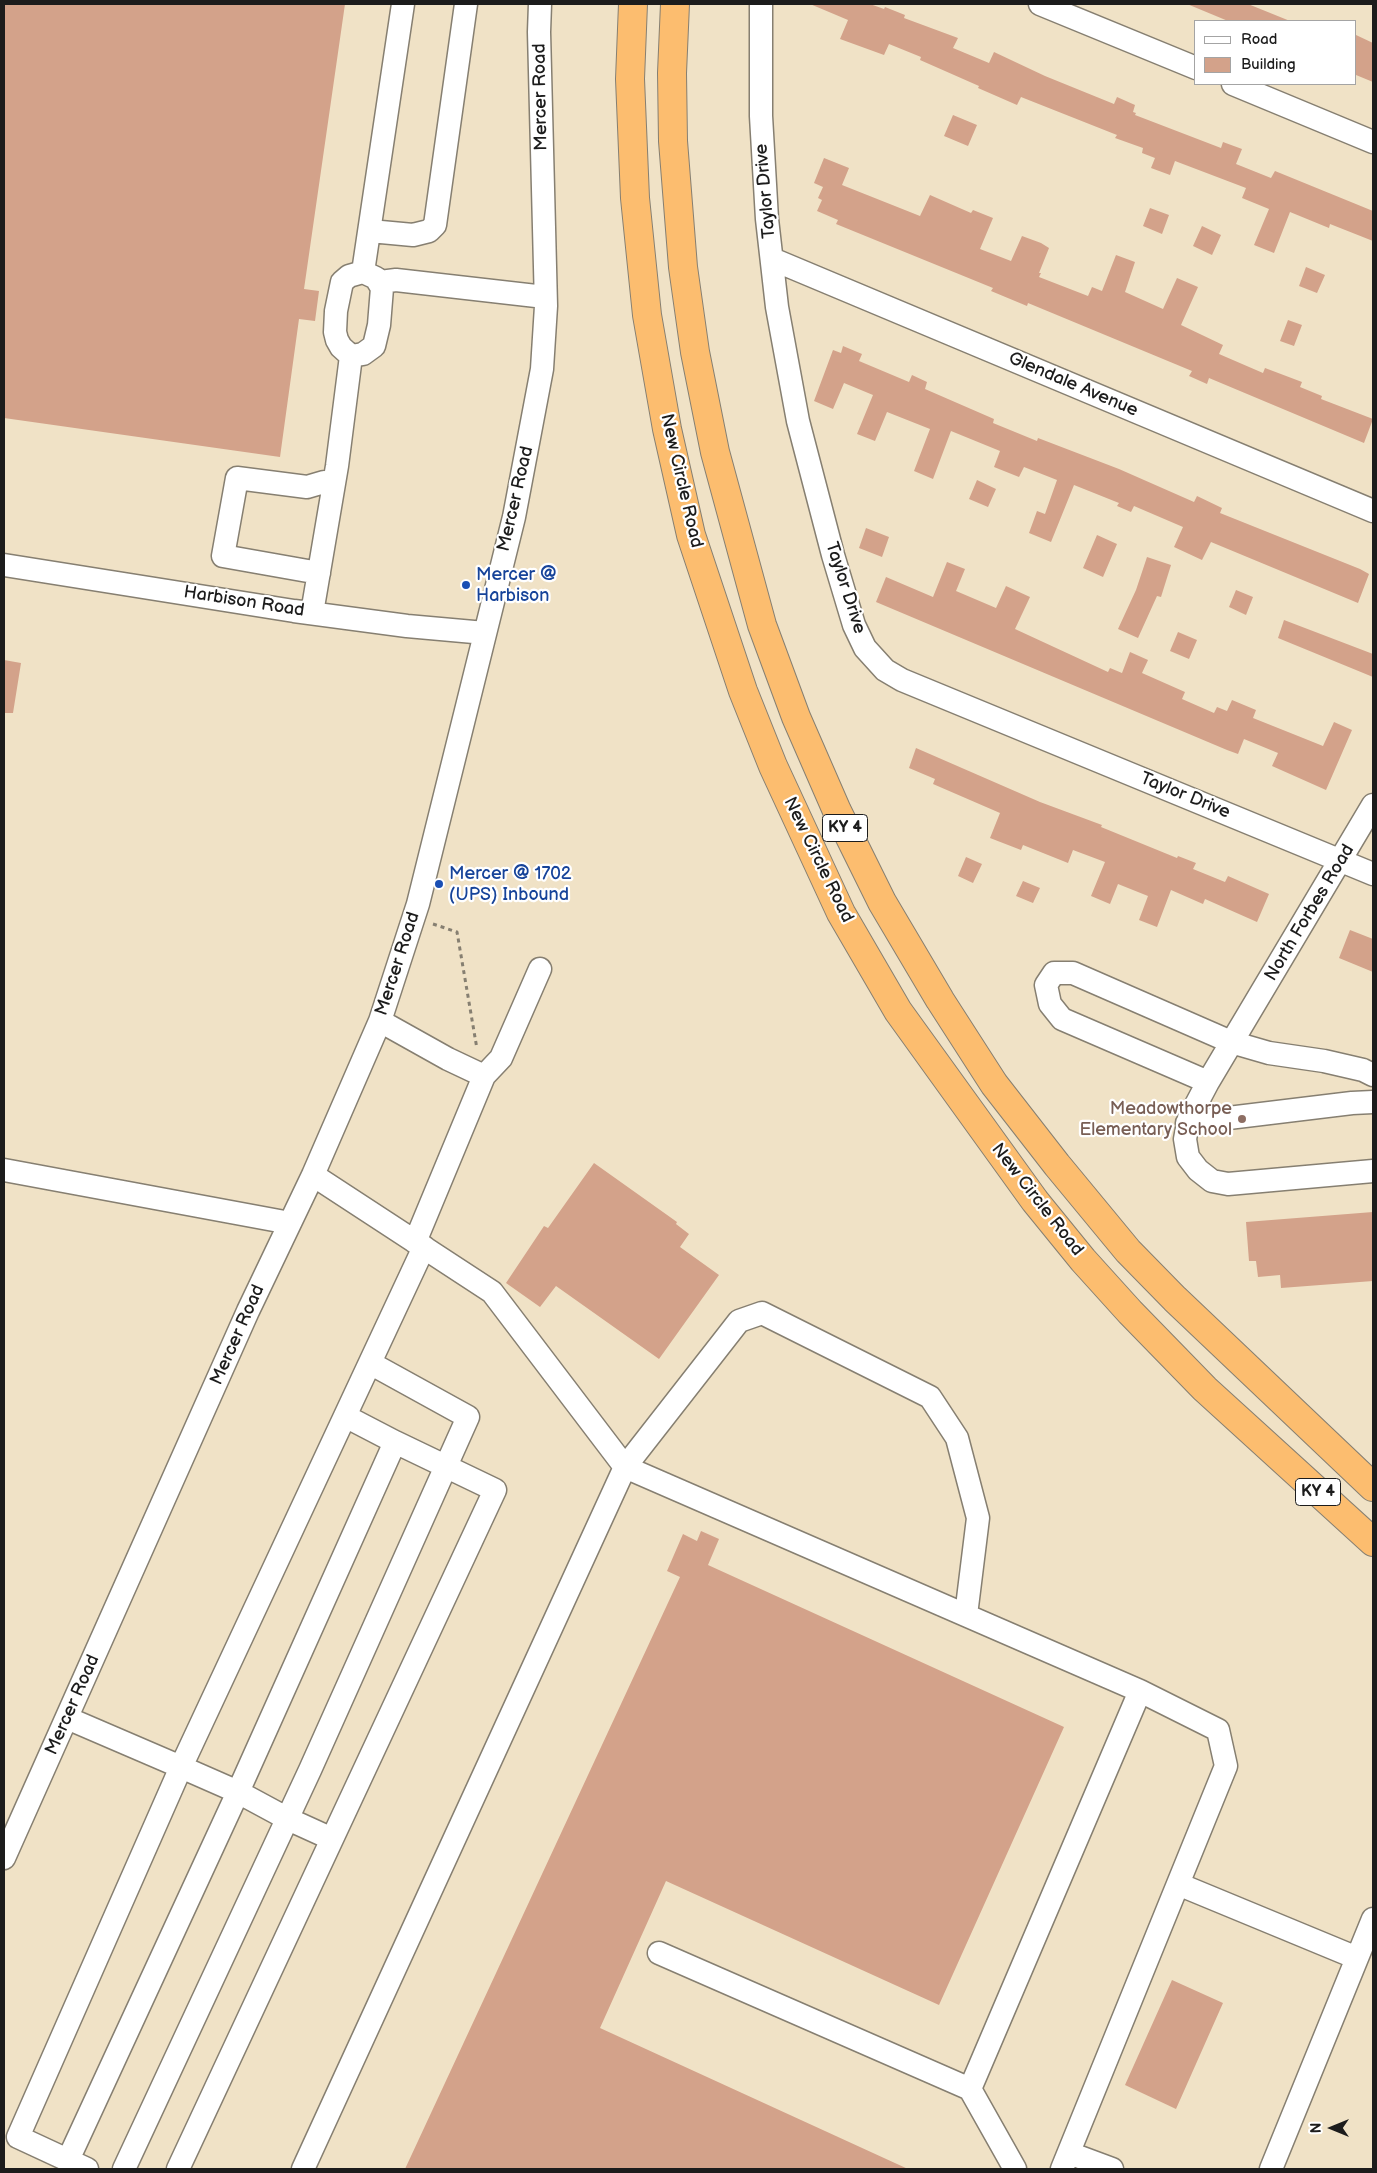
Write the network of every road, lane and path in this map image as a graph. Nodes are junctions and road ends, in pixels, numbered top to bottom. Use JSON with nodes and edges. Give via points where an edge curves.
{"nodes":[{"id":1,"x":403,"y":4,"type":"edge"},
{"id":2,"x":466,"y":4,"type":"edge"},
{"id":3,"x":540,"y":4,"type":"edge"},
{"id":4,"x":633,"y":4,"type":"edge"},
{"id":5,"x":675,"y":4,"type":"edge"},
{"id":6,"x":761,"y":4,"type":"edge"},
{"id":7,"x":1040,"y":4,"type":"edge"},
{"id":8,"x":1194,"y":67,"type":"edge"},
{"id":9,"x":1235,"y":85,"type":"edge"},
{"id":10,"x":1373,"y":142,"type":"edge"},
{"id":11,"x":370,"y":231,"type":"junction"},
{"id":12,"x":772,"y":259,"type":"junction"},
{"id":13,"x":372,"y":277,"type":"junction"},
{"id":14,"x":545,"y":297,"type":"junction"},
{"id":15,"x":352,"y":356,"type":"junction"},
{"id":16,"x":334,"y":484,"type":"junction"},
{"id":17,"x":1373,"y":511,"type":"edge"},
{"id":18,"x":4,"y":565,"type":"edge"},
{"id":19,"x":318,"y":573,"type":"junction"},
{"id":20,"x":312,"y":613,"type":"junction"},
{"id":21,"x":485,"y":633,"type":"junction"},
{"id":22,"x":1373,"y":806,"type":"edge"},
{"id":23,"x":1341,"y":860,"type":"junction"},
{"id":24,"x":1373,"y":874,"type":"edge"},
{"id":25,"x":432,"y":924,"type":"dead end"},
{"id":26,"x":540,"y":969,"type":"dead end"},
{"id":27,"x":380,"y":1021,"type":"junction"},
{"id":28,"x":1231,"y":1042,"type":"junction"},
{"id":29,"x":481,"y":1066,"type":"junction"},
{"id":30,"x":1373,"y":1075,"type":"edge"},
{"id":31,"x":1208,"y":1082,"type":"junction"},
{"id":32,"x":1373,"y":1102,"type":"edge"},
{"id":33,"x":1188,"y":1123,"type":"junction"},
{"id":34,"x":4,"y":1170,"type":"edge"},
{"id":35,"x":1373,"y":1172,"type":"edge"},
{"id":36,"x":313,"y":1175,"type":"junction"},
{"id":37,"x":290,"y":1223,"type":"junction"},
{"id":38,"x":420,"y":1245,"type":"junction"},
{"id":39,"x":370,"y":1363,"type":"junction"},
{"id":40,"x":345,"y":1416,"type":"junction"},
{"id":41,"x":395,"y":1442,"type":"junction"},
{"id":42,"x":446,"y":1467,"type":"junction"},
{"id":43,"x":625,"y":1467,"type":"junction"},
{"id":44,"x":1373,"y":1487,"type":"edge"},
{"id":45,"x":1373,"y":1542,"type":"edge"},
{"id":46,"x":966,"y":1615,"type":"junction"},
{"id":47,"x":1140,"y":1691,"type":"junction"},
{"id":48,"x":67,"y":1718,"type":"junction"},
{"id":49,"x":181,"y":1767,"type":"junction"},
{"id":50,"x":238,"y":1792,"type":"junction"},
{"id":51,"x":288,"y":1819,"type":"junction"},
{"id":52,"x":332,"y":1839,"type":"junction"},
{"id":53,"x":4,"y":1858,"type":"edge"},
{"id":54,"x":1178,"y":1884,"type":"junction"},
{"id":55,"x":1373,"y":1919,"type":"edge"},
{"id":56,"x":659,"y":1953,"type":"dead end"},
{"id":57,"x":1357,"y":1958,"type":"junction"},
{"id":58,"x":970,"y":2089,"type":"junction"},
{"id":59,"x":1065,"y":2161,"type":"edge"},
{"id":60,"x":78,"y":2165,"type":"edge"},
{"id":61,"x":1014,"y":2168,"type":"edge"},
{"id":62,"x":124,"y":2169,"type":"edge"},
{"id":63,"x":178,"y":2169,"type":"edge"},
{"id":64,"x":303,"y":2169,"type":"edge"},
{"id":65,"x":1112,"y":2169,"type":"edge"},
{"id":66,"x":1271,"y":2169,"type":"edge"}],
"edges":[{"from":1,"to":11,"type":"street"},
{"from":2,"to":11,"type":"street","via":[[435,225],[429,231],[413,235]]},
{"from":3,"to":14,"type":"street","name":"Mercer Road"},
{"from":4,"to":45,"type":"highway","name":"New Circle Road","number":"KY 4","via":[[630,79],[635,198],[647,315],[691,534],[743,691],[772,766],[841,913],[898,1011],[1035,1201],[1083,1260],[1205,1389]]},
{"from":5,"to":44,"type":"highway","name":"New Circle Road","number":"KY 4","via":[[673,141],[683,267],[695,352],[715,452],[762,625],[796,717],[837,811],[882,902],[940,1000],[994,1084],[1056,1165],[1128,1251],[1175,1299]]},
{"from":6,"to":12,"type":"street","name":"Taylor Drive","via":[[761,116]]},
{"from":7,"to":8,"type":"street"},
{"from":9,"to":10,"type":"street"},
{"from":11,"to":13,"type":"street"},
{"from":12,"to":17,"type":"street","name":"Glendale Avenue"},
{"from":12,"to":23,"type":"street","name":"Taylor Drive","via":[[777,307],[798,421],[833,555],[854,625],[865,648],[878,663],[902,680]]},
{"from":13,"to":14,"type":"street"},
{"from":13,"to":15,"type":"street","via":[[382,296],[376,341],[363,354]]},
{"from":13,"to":15,"type":"street","via":[[345,278],[340,288],[335,332],[341,347]]},
{"from":14,"to":21,"type":"street","name":"Mercer Road","via":[[542,369],[531,433]]},
{"from":15,"to":16,"type":"street"},
{"from":16,"to":19,"type":"street"},
{"from":16,"to":19,"type":"street","via":[[324,482],[307,487],[237,478],[223,556]]},
{"from":18,"to":20,"type":"street","name":"Harbison Road"},
{"from":19,"to":20,"type":"street"},
{"from":20,"to":21,"type":"street","name":"Harbison Road"},
{"from":21,"to":27,"type":"street","name":"Mercer Road","via":[[418,904]]},
{"from":22,"to":23,"type":"street","name":"North Forbes Road"},
{"from":23,"to":24,"type":"street","name":"Taylor Drive"},
{"from":23,"to":28,"type":"street","name":"North Forbes Road"},
{"from":25,"to":29,"type":"path","via":[[457,932]]},
{"from":26,"to":29,"type":"street","via":[[501,1058]]},
{"from":27,"to":29,"type":"street","via":[[448,1059]]},
{"from":27,"to":36,"type":"street","name":"Mercer Road"},
{"from":28,"to":30,"type":"street","via":[[1269,1053],[1363,1070]]},
{"from":28,"to":31,"type":"street","name":"North Forbes Road"},
{"from":28,"to":31,"type":"street","via":[[1073,973],[1054,973],[1046,985],[1050,1004],[1062,1020]]},
{"from":29,"to":38,"type":"street"},
{"from":31,"to":33,"type":"street","name":"North Forbes Road"},
{"from":32,"to":33,"type":"street"},
{"from":33,"to":35,"type":"street","via":[[1185,1139],[1188,1157],[1212,1181],[1228,1184]]},
{"from":34,"to":37,"type":"street"},
{"from":36,"to":37,"type":"street","name":"Mercer Road"},
{"from":36,"to":38,"type":"street"},
{"from":37,"to":48,"type":"street","name":"Mercer Road"},
{"from":38,"to":39,"type":"street"},
{"from":38,"to":43,"type":"street","via":[[492,1292]]},
{"from":39,"to":40,"type":"street"},
{"from":39,"to":42,"type":"street","via":[[468,1417]]},
{"from":40,"to":41,"type":"street"},
{"from":40,"to":49,"type":"street"},
{"from":41,"to":42,"type":"street"},
{"from":41,"to":50,"type":"street"},
{"from":42,"to":51,"type":"street"},
{"from":42,"to":52,"type":"street","via":[[495,1490]]},
{"from":43,"to":46,"type":"street"},
{"from":43,"to":46,"type":"street","via":[[738,1321],[762,1313],[930,1397],[957,1438],[978,1518]]},
{"from":43,"to":64,"type":"street"},
{"from":46,"to":47,"type":"street"},
{"from":47,"to":54,"type":"street","via":[[1218,1730],[1226,1766]]},
{"from":47,"to":58,"type":"street"},
{"from":48,"to":49,"type":"street"},
{"from":48,"to":53,"type":"street","name":"Mercer Road"},
{"from":49,"to":50,"type":"street"},
{"from":49,"to":60,"type":"street","via":[[18,2137]]},
{"from":50,"to":51,"type":"street"},
{"from":50,"to":60,"type":"street"},
{"from":51,"to":52,"type":"street"},
{"from":51,"to":62,"type":"street"},
{"from":52,"to":63,"type":"street"},
{"from":54,"to":57,"type":"street"},
{"from":54,"to":59,"type":"street"},
{"from":55,"to":57,"type":"street"},
{"from":56,"to":58,"type":"street"},
{"from":57,"to":66,"type":"street"},
{"from":58,"to":61,"type":"street"},
{"from":59,"to":65,"type":"street"}]}
